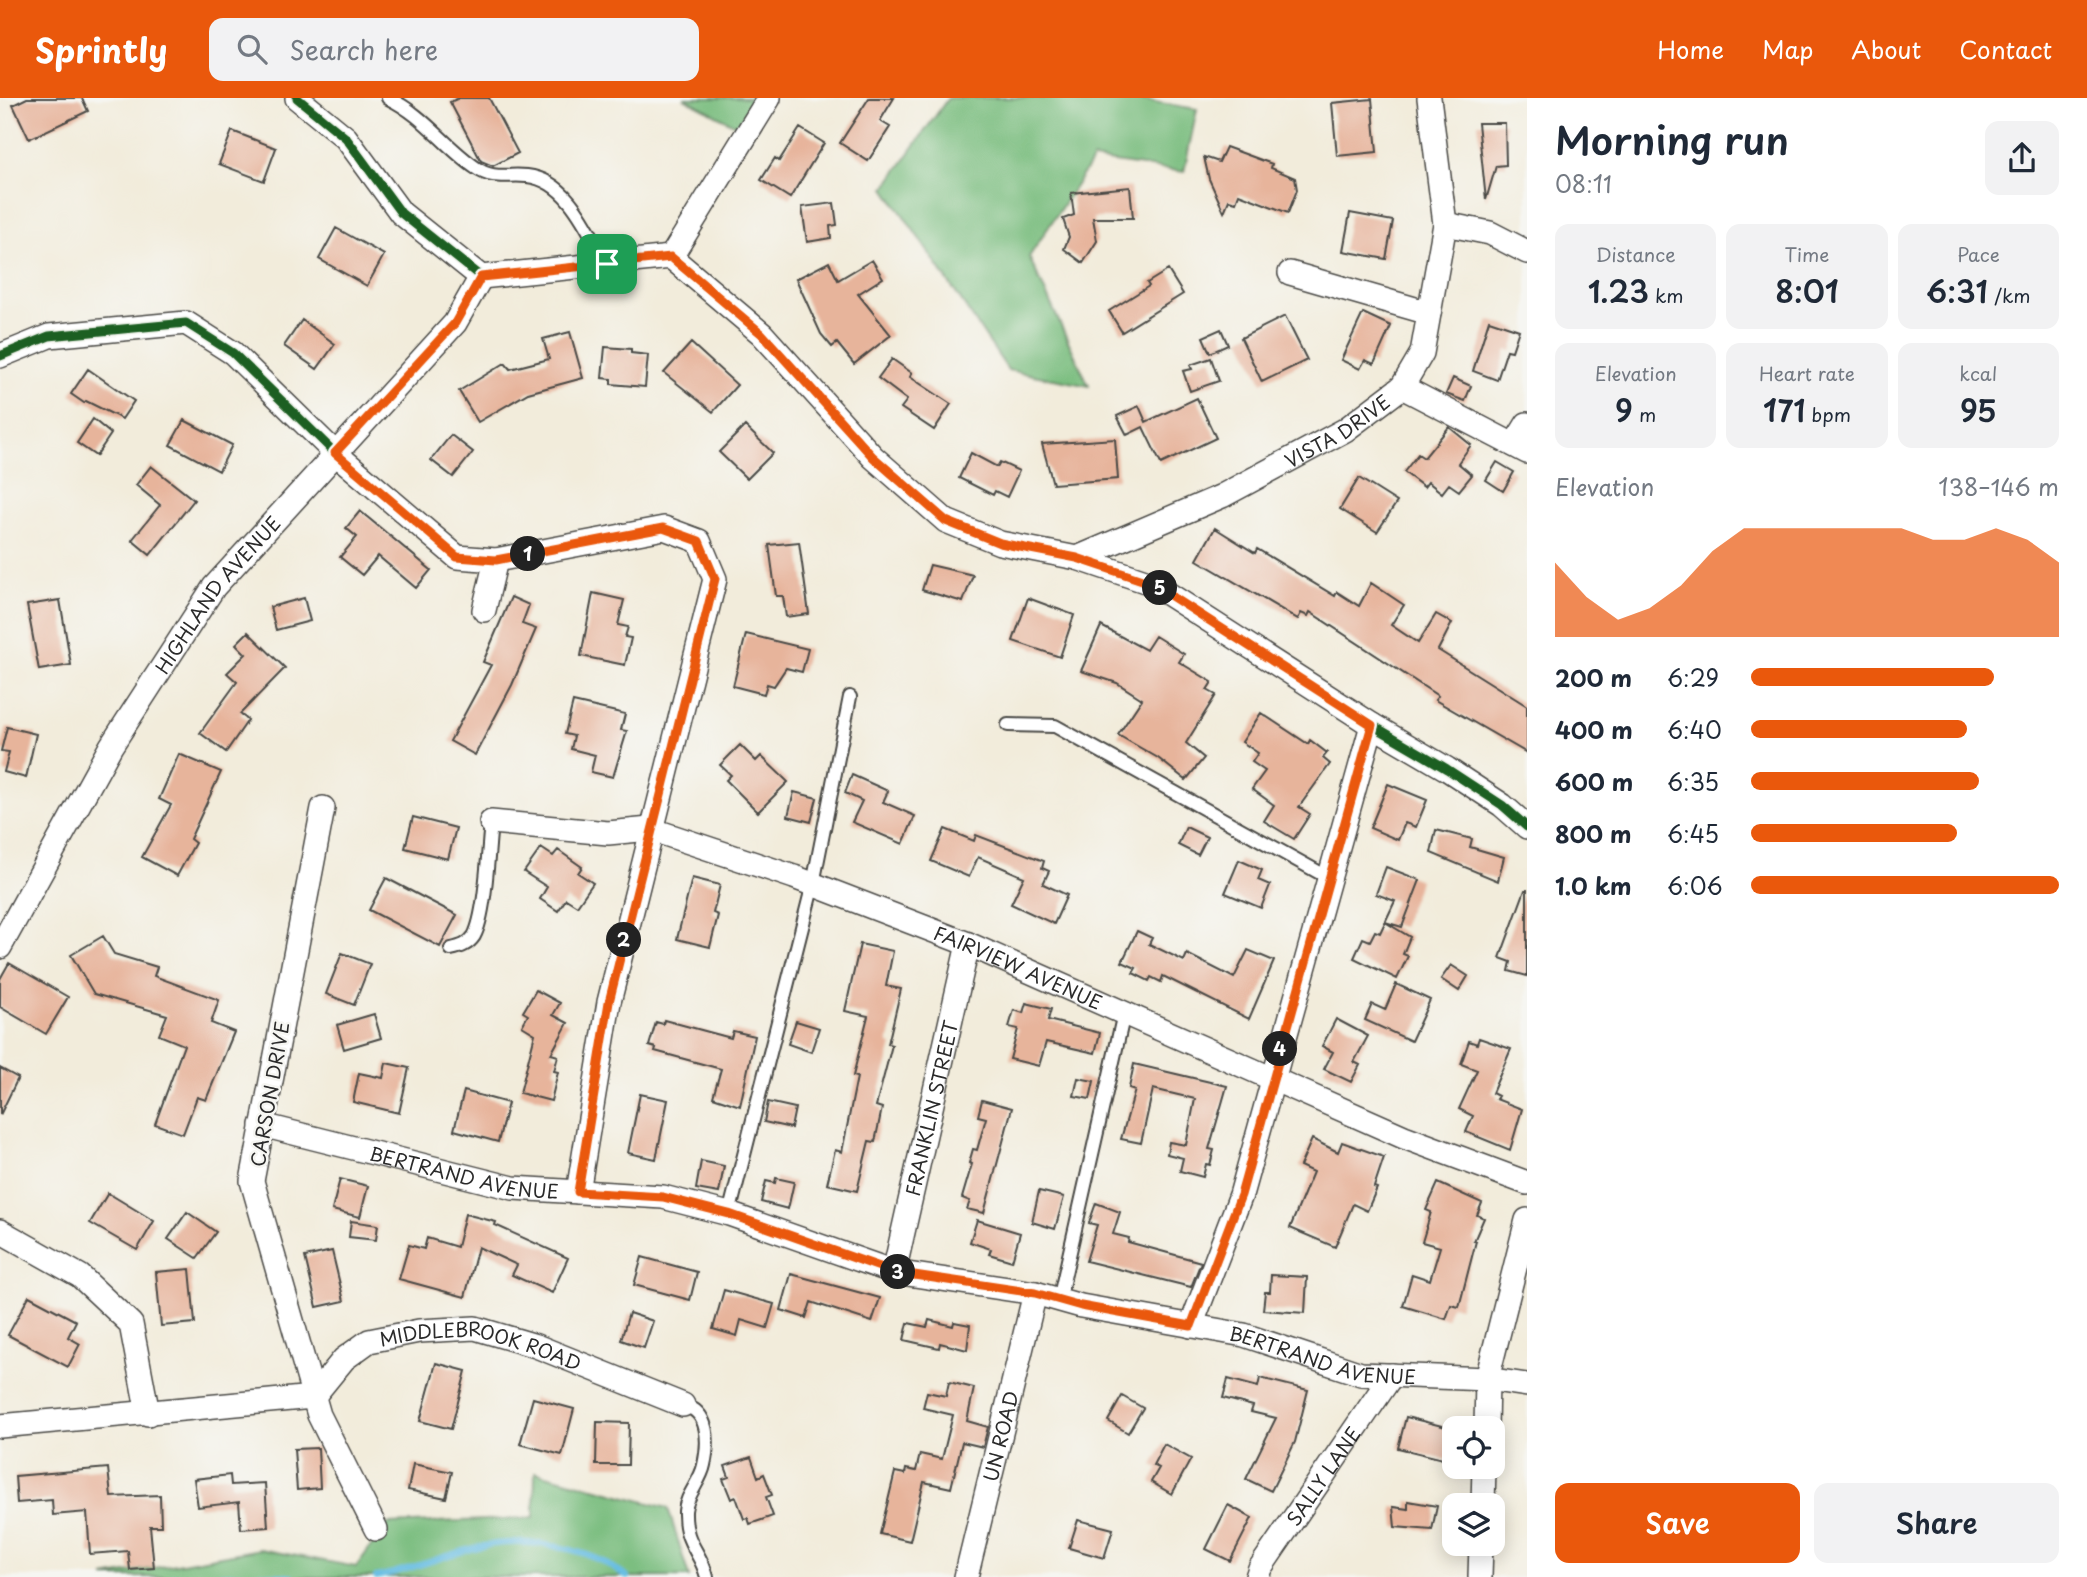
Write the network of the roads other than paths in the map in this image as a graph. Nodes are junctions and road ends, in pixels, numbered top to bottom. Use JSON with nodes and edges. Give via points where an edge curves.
{"nodes":[{"id":1,"x":388,"y":98,"type":"edge"},
{"id":2,"x":769,"y":98,"type":"edge"},
{"id":3,"x":1429,"y":98,"type":"edge"},
{"id":4,"x":306,"y":100,"type":"edge"},
{"id":5,"x":1445,"y":224,"type":"junction"},
{"id":6,"x":1527,"y":252,"type":"edge"},
{"id":7,"x":671,"y":257,"type":"junction"},
{"id":8,"x":607,"y":264,"type":"junction"},
{"id":9,"x":1290,"y":273,"type":"dead end"},
{"id":10,"x":481,"y":277,"type":"junction"},
{"id":11,"x":1429,"y":313,"type":"junction"},
{"id":12,"x":0,"y":356,"type":"edge"},
{"id":13,"x":1402,"y":387,"type":"junction"},
{"id":14,"x":1527,"y":424,"type":"edge"},
{"id":15,"x":1520,"y":448,"type":"edge"},
{"id":16,"x":335,"y":453,"type":"junction"},
{"id":17,"x":1077,"y":558,"type":"junction"},
{"id":18,"x":496,"y":560,"type":"junction"},
{"id":19,"x":484,"y":610,"type":"dead end"},
{"id":20,"x":850,"y":697,"type":"dead end"},
{"id":21,"x":1008,"y":725,"type":"dead end"},
{"id":22,"x":1372,"y":725,"type":"junction"},
{"id":23,"x":323,"y":807,"type":"dead end"},
{"id":24,"x":491,"y":822,"type":"joint"},
{"id":25,"x":1527,"y":827,"type":"edge"},
{"id":26,"x":650,"y":829,"type":"junction"},
{"id":27,"x":1329,"y":878,"type":"junction"},
{"id":28,"x":813,"y":884,"type":"junction"},
{"id":29,"x":968,"y":944,"type":"junction"},
{"id":30,"x":0,"y":947,"type":"edge"},
{"id":31,"x":451,"y":949,"type":"dead end"},
{"id":32,"x":1124,"y":1013,"type":"junction"},
{"id":33,"x":1271,"y":1077,"type":"junction"},
{"id":34,"x":262,"y":1125,"type":"junction"},
{"id":35,"x":1527,"y":1183,"type":"edge"},
{"id":36,"x":578,"y":1192,"type":"junction"},
{"id":37,"x":729,"y":1214,"type":"junction"},
{"id":38,"x":1527,"y":1220,"type":"edge"},
{"id":39,"x":0,"y":1231,"type":"edge"},
{"id":40,"x":894,"y":1272,"type":"junction"},
{"id":41,"x":1035,"y":1293,"type":"junction"},
{"id":42,"x":1059,"y":1300,"type":"junction"},
{"id":43,"x":1191,"y":1326,"type":"junction"},
{"id":44,"x":1392,"y":1375,"type":"junction"},
{"id":45,"x":1487,"y":1379,"type":"junction"},
{"id":46,"x":1527,"y":1385,"type":"edge"},
{"id":47,"x":313,"y":1397,"type":"junction"},
{"id":48,"x":683,"y":1405,"type":"joint"},
{"id":49,"x":148,"y":1414,"type":"junction"},
{"id":50,"x":1486,"y":1416,"type":"edge"},
{"id":51,"x":0,"y":1426,"type":"edge"},
{"id":52,"x":376,"y":1529,"type":"dead end"},
{"id":53,"x":1481,"y":1556,"type":"edge"},
{"id":54,"x":707,"y":1577,"type":"edge"},
{"id":55,"x":966,"y":1577,"type":"edge"},
{"id":56,"x":1257,"y":1577,"type":"edge"},
{"id":57,"x":1480,"y":1577,"type":"edge"}],
"edges":[{"from":1,"to":8,"type":"lane","via":[[423,118],[477,169],[498,178],[529,176],[550,184],[571,201]]},
{"from":2,"to":7,"type":"street"},
{"from":3,"to":5,"type":"street","name":"VISTA DRIVE"},
{"from":4,"to":10,"type":"street","via":[[346,138],[401,213]]},
{"from":5,"to":6,"type":"street","via":[[1490,233]]},
{"from":5,"to":11,"type":"street","name":"VISTA DRIVE"},
{"from":7,"to":8,"type":"street"},
{"from":7,"to":17,"type":"street","via":[[762,334],[873,457],[946,521],[1000,543]]},
{"from":8,"to":10,"type":"street"},
{"from":9,"to":11,"type":"street"},
{"from":10,"to":16,"type":"street","name":"HIGHLAND AVENUE","via":[[455,323]]},
{"from":11,"to":13,"type":"street","name":"VISTA DRIVE","via":[[1422,353]]},
{"from":12,"to":16,"type":"street","via":[[49,336],[186,323],[233,353]]},
{"from":13,"to":15,"type":"street"},
{"from":13,"to":17,"type":"street","name":"VISTA DRIVE","via":[[1345,430],[1222,496]]},
{"from":14,"to":15,"type":"street"},
{"from":16,"to":18,"type":"street","via":[[457,557]]},
{"from":16,"to":30,"type":"street","name":"HIGHLAND AVENUE","via":[[214,587],[111,746]]},
{"from":17,"to":22,"type":"street","via":[[1151,583]]},
{"from":18,"to":19,"type":"street"},
{"from":18,"to":26,"type":"street","via":[[663,528],[699,541],[715,579]]},
{"from":20,"to":28,"type":"lane"},
{"from":21,"to":27,"type":"lane","via":[[1055,726]]},
{"from":22,"to":25,"type":"street","via":[[1502,805]]},
{"from":22,"to":27,"type":"street"},
{"from":23,"to":34,"type":"street","name":"CARSON DRIVE"},
{"from":24,"to":26,"type":"street","name":"FAIRVIEW AVENUE","via":[[608,833]]},
{"from":24,"to":31,"type":"lane","via":[[474,936],[463,947]]},
{"from":26,"to":28,"type":"street","name":"FAIRVIEW AVENUE"},
{"from":26,"to":36,"type":"street","via":[[609,1002]]},
{"from":27,"to":33,"type":"street"},
{"from":28,"to":29,"type":"street","name":"FAIRVIEW AVENUE"},
{"from":28,"to":37,"type":"lane"},
{"from":29,"to":32,"type":"street","name":"FAIRVIEW AVENUE"},
{"from":29,"to":40,"type":"street","name":"FRANKLIN STREET"},
{"from":32,"to":33,"type":"street","name":"FAIRVIEW AVENUE"},
{"from":32,"to":42,"type":"lane"},
{"from":33,"to":35,"type":"street","name":"FAIRVIEW AVENUE","via":[[1404,1137]]},
{"from":33,"to":43,"type":"street","via":[[1241,1195]]},
{"from":34,"to":36,"type":"street","name":"BERTRAND AVENUE","via":[[513,1188]]},
{"from":34,"to":47,"type":"street","name":"CARSON DRIVE","via":[[253,1181]]},
{"from":36,"to":37,"type":"street","name":"BERTRAND AVENUE","via":[[663,1197]]},
{"from":37,"to":40,"type":"street","name":"BERTRAND AVENUE"},
{"from":38,"to":45,"type":"street"},
{"from":39,"to":49,"type":"street","via":[[80,1276],[131,1324]]},
{"from":40,"to":41,"type":"street","name":"BERTRAND AVENUE"},
{"from":41,"to":42,"type":"street","name":"BERTRAND AVENUE"},
{"from":41,"to":55,"type":"street","name":"UN ROAD"},
{"from":42,"to":43,"type":"street","name":"BERTRAND AVENUE"},
{"from":43,"to":44,"type":"street","name":"BERTRAND AVENUE","via":[[1244,1335],[1362,1374]]},
{"from":44,"to":45,"type":"street","name":"BERTRAND AVENUE"},
{"from":44,"to":56,"type":"street","name":"SALLY LANE"},
{"from":45,"to":46,"type":"street","name":"BERTRAND AVENUE"},
{"from":45,"to":50,"type":"street"},
{"from":47,"to":48,"type":"street","name":"MIDDLEBROOK ROAD","via":[[344,1359],[369,1341],[419,1331],[475,1328],[536,1346]]},
{"from":47,"to":49,"type":"street"},
{"from":47,"to":52,"type":"street","name":"CARSON DRIVE"},
{"from":48,"to":54,"type":"lane","via":[[703,1418],[706,1433],[704,1466],[685,1508],[687,1539]]},
{"from":49,"to":51,"type":"street"},
{"from":53,"to":57,"type":"street"}]}
